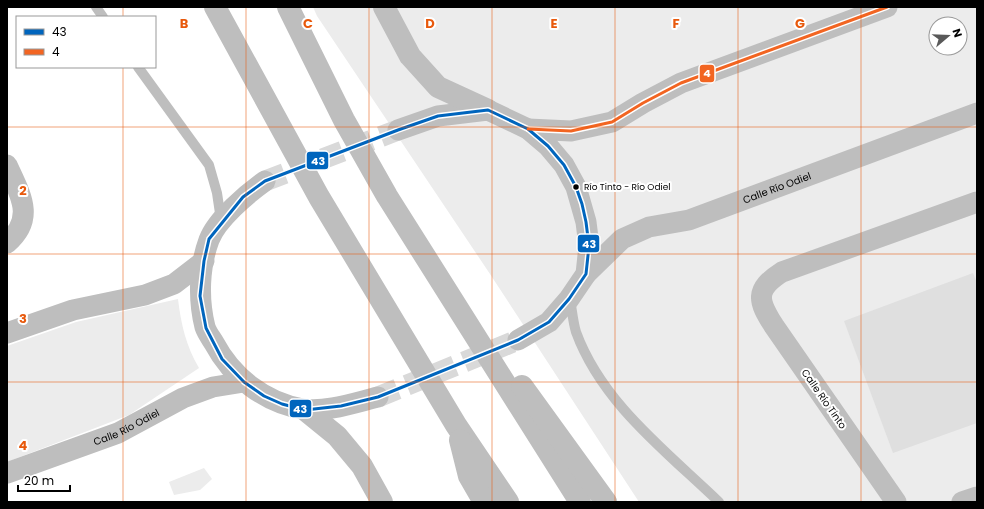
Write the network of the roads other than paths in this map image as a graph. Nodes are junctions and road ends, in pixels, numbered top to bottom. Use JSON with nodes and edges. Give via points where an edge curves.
{"nodes":[{"id":1,"x":96,"y":7,"type":"edge"},
{"id":2,"x":215,"y":7,"type":"edge"},
{"id":3,"x":288,"y":7,"type":"edge"},
{"id":4,"x":384,"y":7,"type":"edge"},
{"id":5,"x":887,"y":7,"type":"edge"},
{"id":6,"x":102,"y":16,"type":"edge"},
{"id":7,"x":139,"y":68,"type":"edge"},
{"id":8,"x":488,"y":110,"type":"junction"},
{"id":9,"x":977,"y":113,"type":"edge"},
{"id":10,"x":528,"y":129,"type":"junction"},
{"id":11,"x":398,"y":130,"type":"tunnel mouth"},
{"id":12,"x":7,"y":165,"type":"edge"},
{"id":13,"x":265,"y":181,"type":"tunnel mouth"},
{"id":14,"x":977,"y":202,"type":"edge"},
{"id":15,"x":221,"y":222,"type":"junction"},
{"id":16,"x":7,"y":243,"type":"edge"},
{"id":17,"x":204,"y":261,"type":"junction"},
{"id":18,"x":586,"y":274,"type":"junction"},
{"id":19,"x":569,"y":299,"type":"junction"},
{"id":20,"x":7,"y":333,"type":"edge"},
{"id":21,"x":518,"y":340,"type":"tunnel mouth"},
{"id":22,"x":244,"y":382,"type":"junction"},
{"id":23,"x":517,"y":391,"type":"junction"},
{"id":24,"x":378,"y":397,"type":"tunnel mouth"},
{"id":25,"x":305,"y":410,"type":"junction"},
{"id":26,"x":455,"y":422,"type":"junction"},
{"id":27,"x":7,"y":473,"type":"edge"},
{"id":28,"x":977,"y":496,"type":"edge"},
{"id":29,"x":382,"y":502,"type":"edge"},
{"id":30,"x":484,"y":502,"type":"edge"},
{"id":31,"x":508,"y":502,"type":"edge"},
{"id":32,"x":580,"y":502,"type":"edge"},
{"id":33,"x":606,"y":502,"type":"edge"},
{"id":34,"x":719,"y":502,"type":"edge"},
{"id":35,"x":896,"y":502,"type":"edge"},
{"id":36,"x":962,"y":502,"type":"edge"}],
"edges":[{"from":1,"to":6,"type":"lane"},
{"from":2,"to":26,"type":"highway","via":[[319,197]]},
{"from":3,"to":23,"type":"highway","via":[[344,120],[387,196],[479,321]]},
{"from":4,"to":8,"type":"highway","via":[[410,56],[438,88]]},
{"from":5,"to":10,"type":"street","via":[[682,83],[612,122],[571,131]]},
{"from":7,"to":15,"type":"lane","via":[[209,165],[217,193]]},
{"from":8,"to":10,"type":"street"},
{"from":8,"to":11,"type":"street","via":[[438,116]]},
{"from":9,"to":18,"type":"street","name":"Calle Río Odiel","via":[[689,220],[649,227],[622,239]]},
{"from":10,"to":18,"type":"street","via":[[548,146],[564,165],[576,186],[586,222],[589,246]]},
{"from":12,"to":16,"type":"street","via":[[21,196],[24,210],[21,227]]},
{"from":13,"to":15,"type":"street","via":[[243,197]]},
{"from":14,"to":35,"type":"street","name":"Calle Río Tinto","via":[[782,272],[768,281],[762,292],[763,307],[774,326]]},
{"from":15,"to":17,"type":"street","via":[[209,238]]},
{"from":17,"to":20,"type":"street","via":[[174,284],[145,295],[73,310]]},
{"from":17,"to":22,"type":"street","via":[[200,296],[206,328],[222,359]]},
{"from":18,"to":19,"type":"street","name":"Calle Río Odiel"},
{"from":19,"to":21,"type":"street","name":"Calle Río Odiel","via":[[549,322]]},
{"from":19,"to":34,"type":"lane","via":[[576,331],[588,360],[618,404]]},
{"from":22,"to":25,"type":"street","via":[[264,396]]},
{"from":22,"to":27,"type":"street","name":"Calle Río Odiel","via":[[213,386],[183,398],[118,433]]},
{"from":23,"to":32,"type":"highway"},
{"from":23,"to":33,"type":"highway"},
{"from":24,"to":25,"type":"street","via":[[341,406]]},
{"from":25,"to":29,"type":"highway","via":[[337,436],[362,466]]},
{"from":26,"to":30,"type":"highway","via":[[469,476]]},
{"from":26,"to":31,"type":"highway"},
{"from":28,"to":36,"type":"street"}]}
